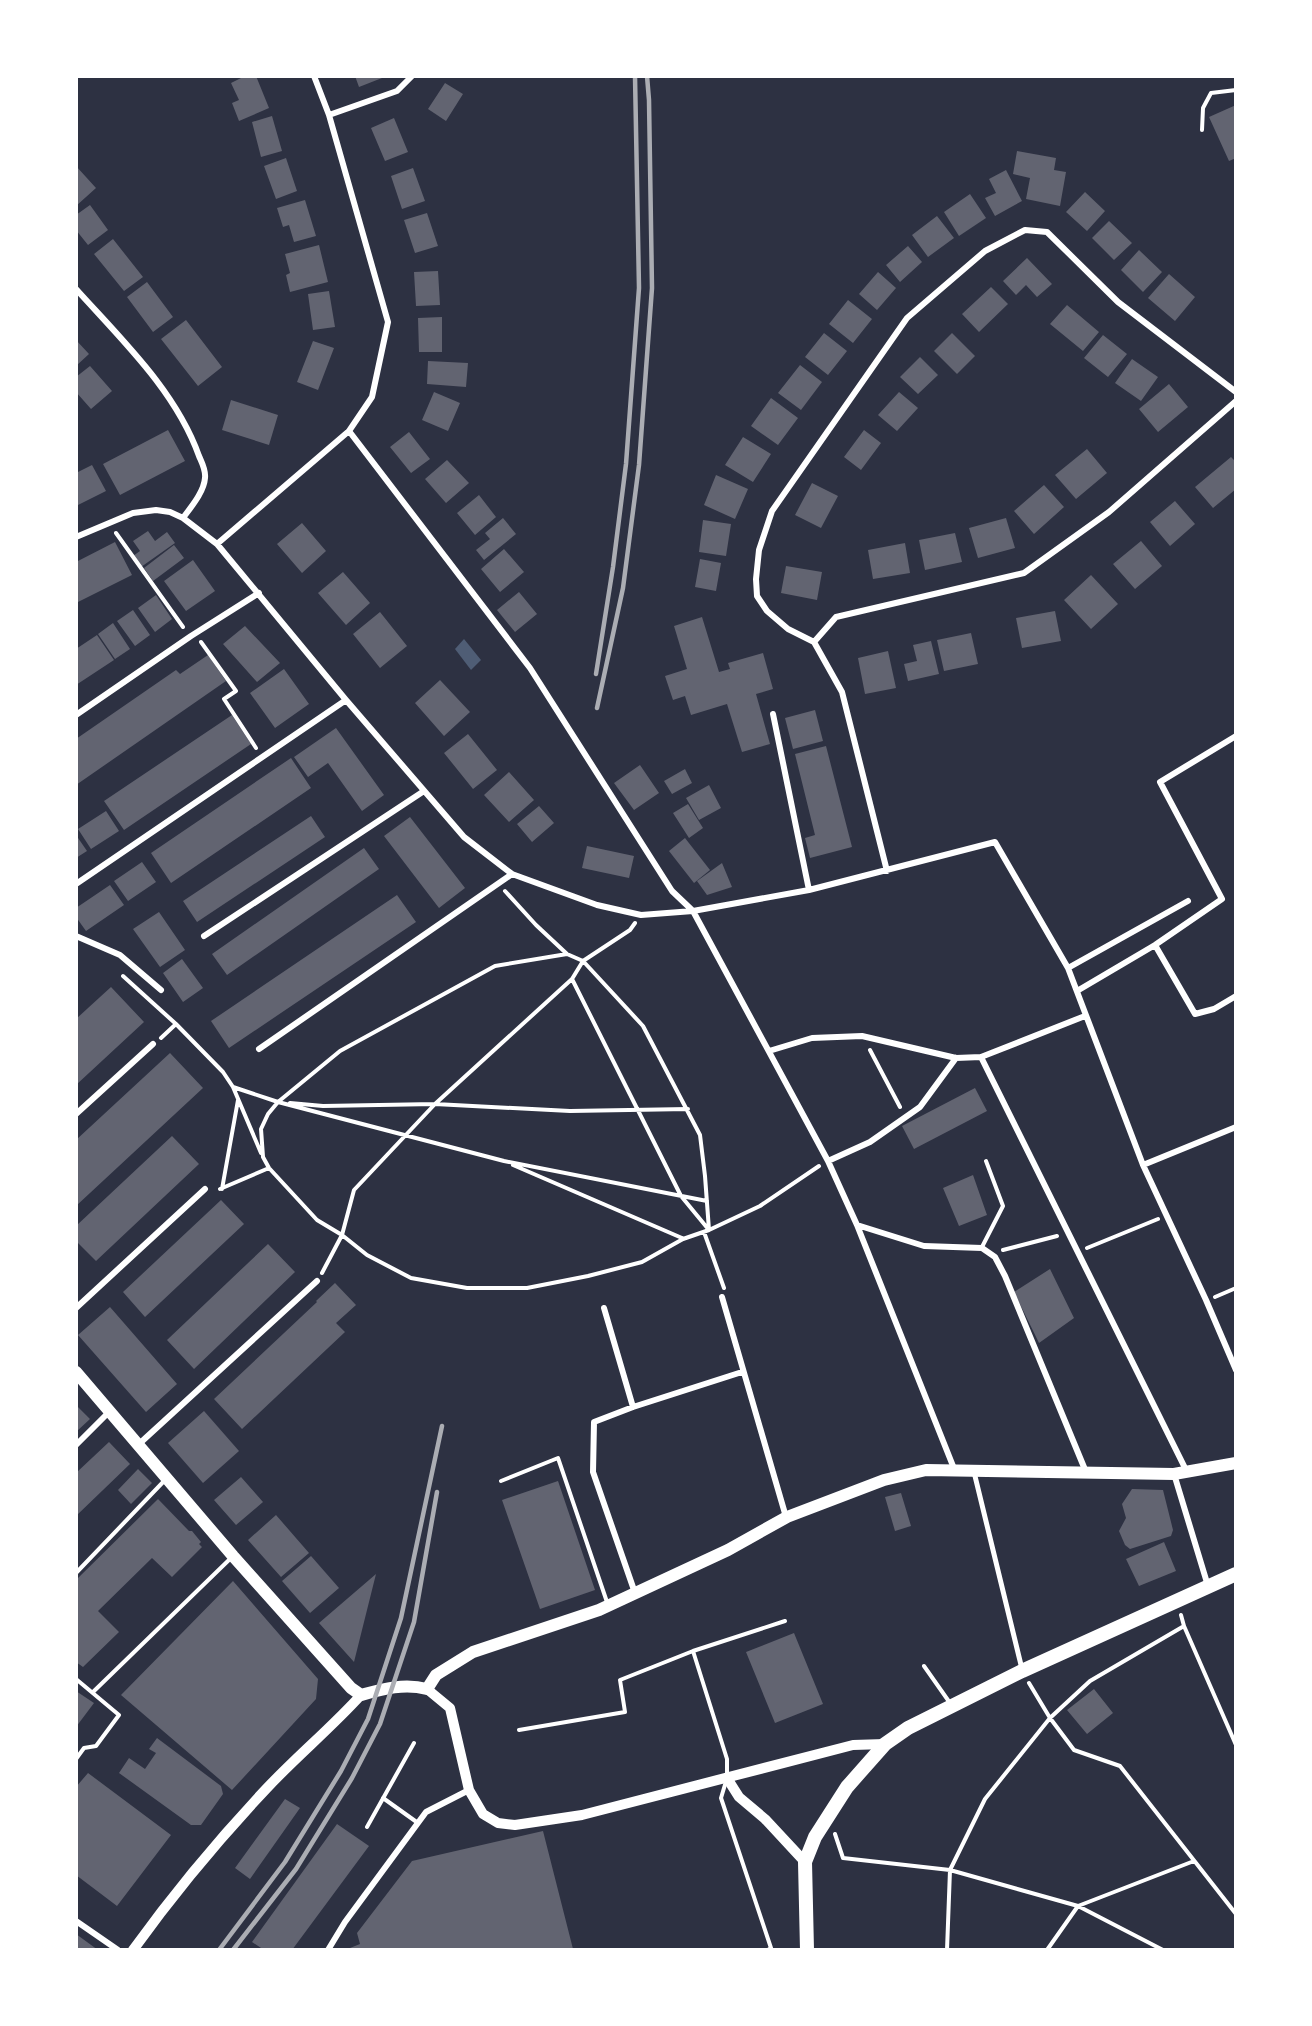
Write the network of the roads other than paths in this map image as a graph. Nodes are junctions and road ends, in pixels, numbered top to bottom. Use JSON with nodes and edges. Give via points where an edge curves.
{"nodes":[{"id":1,"x":314,"y":76,"type":"edge"},
{"id":2,"x":412,"y":76,"type":"edge"},
{"id":3,"x":1236,"y":90,"type":"edge"},
{"id":4,"x":329,"y":115,"type":"junction"},
{"id":5,"x":1202,"y":130,"type":"dead end"},
{"id":6,"x":76,"y":289,"type":"edge"},
{"id":7,"x":1236,"y":392,"type":"edge"},
{"id":8,"x":1236,"y":401,"type":"edge"},
{"id":9,"x":349,"y":431,"type":"junction"},
{"id":10,"x":183,"y":518,"type":"junction"},
{"id":11,"x":76,"y":537,"type":"edge"},
{"id":12,"x":218,"y":544,"type":"junction"},
{"id":13,"x":259,"y":593,"type":"junction"},
{"id":14,"x":814,"y":642,"type":"junction"},
{"id":15,"x":346,"y":700,"type":"junction"},
{"id":16,"x":773,"y":714,"type":"dead end"},
{"id":17,"x":76,"y":716,"type":"edge"},
{"id":18,"x":1236,"y":736,"type":"edge"},
{"id":19,"x":424,"y":791,"type":"junction"},
{"id":20,"x":887,"y":870,"type":"junction"},
{"id":21,"x":512,"y":874,"type":"junction"},
{"id":22,"x":76,"y":884,"type":"edge"},
{"id":23,"x":809,"y":890,"type":"junction"},
{"id":24,"x":1188,"y":901,"type":"dead end"},
{"id":25,"x":693,"y":910,"type":"junction"},
{"id":26,"x":76,"y":936,"type":"edge"},
{"id":27,"x":204,"y":936,"type":"dead end"},
{"id":28,"x":1155,"y":945,"type":"junction"},
{"id":29,"x":1068,"y":968,"type":"junction"},
{"id":30,"x":161,"y":990,"type":"dead end"},
{"id":31,"x":1077,"y":990,"type":"junction"},
{"id":32,"x":1236,"y":996,"type":"edge"},
{"id":33,"x":1085,"y":1016,"type":"junction"},
{"id":34,"x":153,"y":1044,"type":"road end"},
{"id":35,"x":260,"y":1049,"type":"dead end"},
{"id":36,"x":769,"y":1051,"type":"junction"},
{"id":37,"x":981,"y":1057,"type":"junction"},
{"id":38,"x":956,"y":1058,"type":"junction"},
{"id":39,"x":76,"y":1114,"type":"edge"},
{"id":40,"x":1236,"y":1127,"type":"edge"},
{"id":41,"x":828,"y":1161,"type":"junction"},
{"id":42,"x":986,"y":1161,"type":"dead end"},
{"id":43,"x":1143,"y":1165,"type":"junction"},
{"id":44,"x":205,"y":1189,"type":"road end"},
{"id":45,"x":856,"y":1226,"type":"junction"},
{"id":46,"x":982,"y":1248,"type":"junction"},
{"id":47,"x":317,"y":1281,"type":"road end"},
{"id":48,"x":722,"y":1297,"type":"road end"},
{"id":49,"x":76,"y":1308,"type":"edge"},
{"id":50,"x":604,"y":1308,"type":"dead end"},
{"id":51,"x":1236,"y":1370,"type":"edge"},
{"id":52,"x":76,"y":1372,"type":"edge"},
{"id":53,"x":742,"y":1372,"type":"junction"},
{"id":54,"x":633,"y":1407,"type":"junction"},
{"id":55,"x":111,"y":1411,"type":"junction"},
{"id":56,"x":139,"y":1444,"type":"junction"},
{"id":57,"x":76,"y":1445,"type":"edge"},
{"id":58,"x":1236,"y":1463,"type":"edge"},
{"id":59,"x":956,"y":1471,"type":"junction"},
{"id":60,"x":974,"y":1472,"type":"junction"},
{"id":61,"x":1086,"y":1472,"type":"junction"},
{"id":62,"x":1180,"y":1473,"type":"junction"},
{"id":63,"x":167,"y":1479,"type":"junction"},
{"id":64,"x":501,"y":1481,"type":"dead end"},
{"id":65,"x":787,"y":1517,"type":"junction"},
{"id":66,"x":233,"y":1556,"type":"junction"},
{"id":67,"x":76,"y":1573,"type":"edge"},
{"id":68,"x":1236,"y":1574,"type":"edge"},
{"id":69,"x":1208,"y":1586,"type":"junction"},
{"id":70,"x":635,"y":1593,"type":"junction"},
{"id":71,"x":608,"y":1606,"type":"junction"},
{"id":72,"x":785,"y":1621,"type":"dead end"},
{"id":73,"x":693,"y":1651,"type":"junction"},
{"id":74,"x":924,"y":1666,"type":"dead end"},
{"id":75,"x":1022,"y":1671,"type":"junction"},
{"id":76,"x":76,"y":1679,"type":"edge"},
{"id":77,"x":427,"y":1689,"type":"junction"},
{"id":78,"x":93,"y":1692,"type":"junction"},
{"id":79,"x":361,"y":1695,"type":"junction"},
{"id":80,"x":952,"y":1706,"type":"junction"},
{"id":81,"x":519,"y":1730,"type":"dead end"},
{"id":82,"x":414,"y":1743,"type":"dead end"},
{"id":83,"x":885,"y":1744,"type":"junction"},
{"id":84,"x":76,"y":1759,"type":"edge"},
{"id":85,"x":727,"y":1778,"type":"junction"},
{"id":86,"x":469,"y":1790,"type":"junction"},
{"id":87,"x":383,"y":1798,"type":"junction"},
{"id":88,"x":418,"y":1823,"type":"junction"},
{"id":89,"x":368,"y":1827,"type":"dead end"},
{"id":90,"x":805,"y":1862,"type":"junction"},
{"id":91,"x":76,"y":1921,"type":"edge"},
{"id":92,"x":118,"y":1950,"type":"edge"},
{"id":93,"x":132,"y":1950,"type":"edge"},
{"id":94,"x":328,"y":1950,"type":"edge"},
{"id":95,"x":768,"y":1950,"type":"edge"},
{"id":96,"x":807,"y":1950,"type":"edge"}],
"edges":[{"from":1,"to":4,"type":"street"},
{"from":2,"to":4,"type":"street","via":[[397,91]]},
{"from":3,"to":5,"type":"lane","via":[[1211,93],[1203,108]]},
{"from":4,"to":9,"type":"street","via":[[388,322],[372,397]]},
{"from":6,"to":10,"type":"street","via":[[140,360],[194,440],[206,479]]},
{"from":7,"to":14,"type":"street","via":[[1118,302],[1047,232],[1024,230],[985,251],[907,318],[772,511],[759,550],[757,596],[788,629]]},
{"from":8,"to":14,"type":"street","via":[[1109,512],[1024,573],[836,617]]},
{"from":9,"to":12,"type":"street"},
{"from":9,"to":25,"type":"street","via":[[530,668],[672,891]]},
{"from":10,"to":11,"type":"street","via":[[156,510],[133,513]]},
{"from":10,"to":12,"type":"street"},
{"from":12,"to":13,"type":"street"},
{"from":13,"to":15,"type":"street"},
{"from":13,"to":17,"type":"street"},
{"from":14,"to":20,"type":"street","via":[[842,692]]},
{"from":15,"to":19,"type":"street"},
{"from":15,"to":22,"type":"street"},
{"from":16,"to":23,"type":"street"},
{"from":18,"to":28,"type":"street","via":[[1160,782],[1222,899]]},
{"from":19,"to":21,"type":"street","via":[[464,837]]},
{"from":19,"to":27,"type":"street"},
{"from":20,"to":23,"type":"street"},
{"from":20,"to":29,"type":"street","via":[[995,842]]},
{"from":21,"to":25,"type":"street","via":[[597,905],[641,915]]},
{"from":21,"to":35,"type":"street"},
{"from":23,"to":25,"type":"street"},
{"from":24,"to":29,"type":"street"},
{"from":25,"to":36,"type":"street"},
{"from":26,"to":30,"type":"street","via":[[120,955]]},
{"from":28,"to":31,"type":"street"},
{"from":28,"to":32,"type":"street","via":[[1195,1014],[1214,1009]]},
{"from":29,"to":31,"type":"street"},
{"from":31,"to":33,"type":"street"},
{"from":33,"to":37,"type":"street"},
{"from":33,"to":43,"type":"street"},
{"from":34,"to":39,"type":"street"},
{"from":36,"to":38,"type":"street","via":[[812,1038],[862,1036]]},
{"from":36,"to":41,"type":"street"},
{"from":37,"to":38,"type":"street"},
{"from":37,"to":62,"type":"street","via":[[1078,1251]]},
{"from":38,"to":41,"type":"street","via":[[920,1107],[870,1142]]},
{"from":40,"to":43,"type":"street"},
{"from":41,"to":45,"type":"street"},
{"from":42,"to":46,"type":"lane","via":[[1003,1206]]},
{"from":43,"to":51,"type":"street"},
{"from":44,"to":49,"type":"street"},
{"from":45,"to":46,"type":"street","via":[[924,1246]]},
{"from":45,"to":59,"type":"street"},
{"from":46,"to":61,"type":"street","via":[[995,1257],[1005,1276]]},
{"from":47,"to":56,"type":"street"},
{"from":48,"to":53,"type":"street"},
{"from":50,"to":54,"type":"street"},
{"from":52,"to":55,"type":"main road"},
{"from":53,"to":54,"type":"street"},
{"from":53,"to":65,"type":"street"},
{"from":54,"to":70,"type":"street","via":[[594,1422],[593,1472]]},
{"from":55,"to":56,"type":"main road"},
{"from":55,"to":57,"type":"street"},
{"from":56,"to":63,"type":"main road"},
{"from":58,"to":62,"type":"main road"},
{"from":59,"to":60,"type":"main road"},
{"from":59,"to":65,"type":"main road","via":[[926,1470],[884,1480]]},
{"from":60,"to":61,"type":"main road"},
{"from":60,"to":75,"type":"street"},
{"from":61,"to":62,"type":"main road"},
{"from":62,"to":69,"type":"street"},
{"from":63,"to":66,"type":"main road"},
{"from":63,"to":67,"type":"lane"},
{"from":64,"to":71,"type":"lane","via":[[558,1458]]},
{"from":65,"to":70,"type":"main road","via":[[728,1550]]},
{"from":66,"to":78,"type":"lane"},
{"from":66,"to":79,"type":"main road"},
{"from":68,"to":69,"type":"highway"},
{"from":69,"to":75,"type":"highway"},
{"from":70,"to":71,"type":"main road"},
{"from":71,"to":77,"type":"main road","via":[[473,1652],[436,1675]]},
{"from":72,"to":73,"type":"lane"},
{"from":73,"to":81,"type":"lane","via":[[620,1680],[625,1712]]},
{"from":73,"to":85,"type":"lane","via":[[727,1759]]},
{"from":74,"to":80,"type":"lane"},
{"from":75,"to":80,"type":"highway"},
{"from":76,"to":78,"type":"lane"},
{"from":77,"to":79,"type":"main road","via":[[412,1685]]},
{"from":77,"to":86,"type":"street","via":[[450,1708]]},
{"from":78,"to":84,"type":"lane","via":[[119,1715],[96,1746],[84,1748]]},
{"from":79,"to":93,"type":"street","via":[[265,1790]]},
{"from":80,"to":83,"type":"highway"},
{"from":82,"to":87,"type":"lane"},
{"from":83,"to":85,"type":"street","via":[[854,1745]]},
{"from":83,"to":90,"type":"highway","via":[[847,1786],[815,1837]]},
{"from":85,"to":86,"type":"street","via":[[582,1815],[515,1825],[498,1823],[483,1814]]},
{"from":85,"to":90,"type":"street","via":[[739,1797]]},
{"from":85,"to":95,"type":"lane","via":[[721,1798],[771,1948]]},
{"from":86,"to":88,"type":"street","via":[[426,1812]]},
{"from":87,"to":88,"type":"lane"},
{"from":87,"to":89,"type":"lane"},
{"from":88,"to":94,"type":"street"},
{"from":90,"to":96,"type":"highway"},
{"from":91,"to":92,"type":"street"}]}
